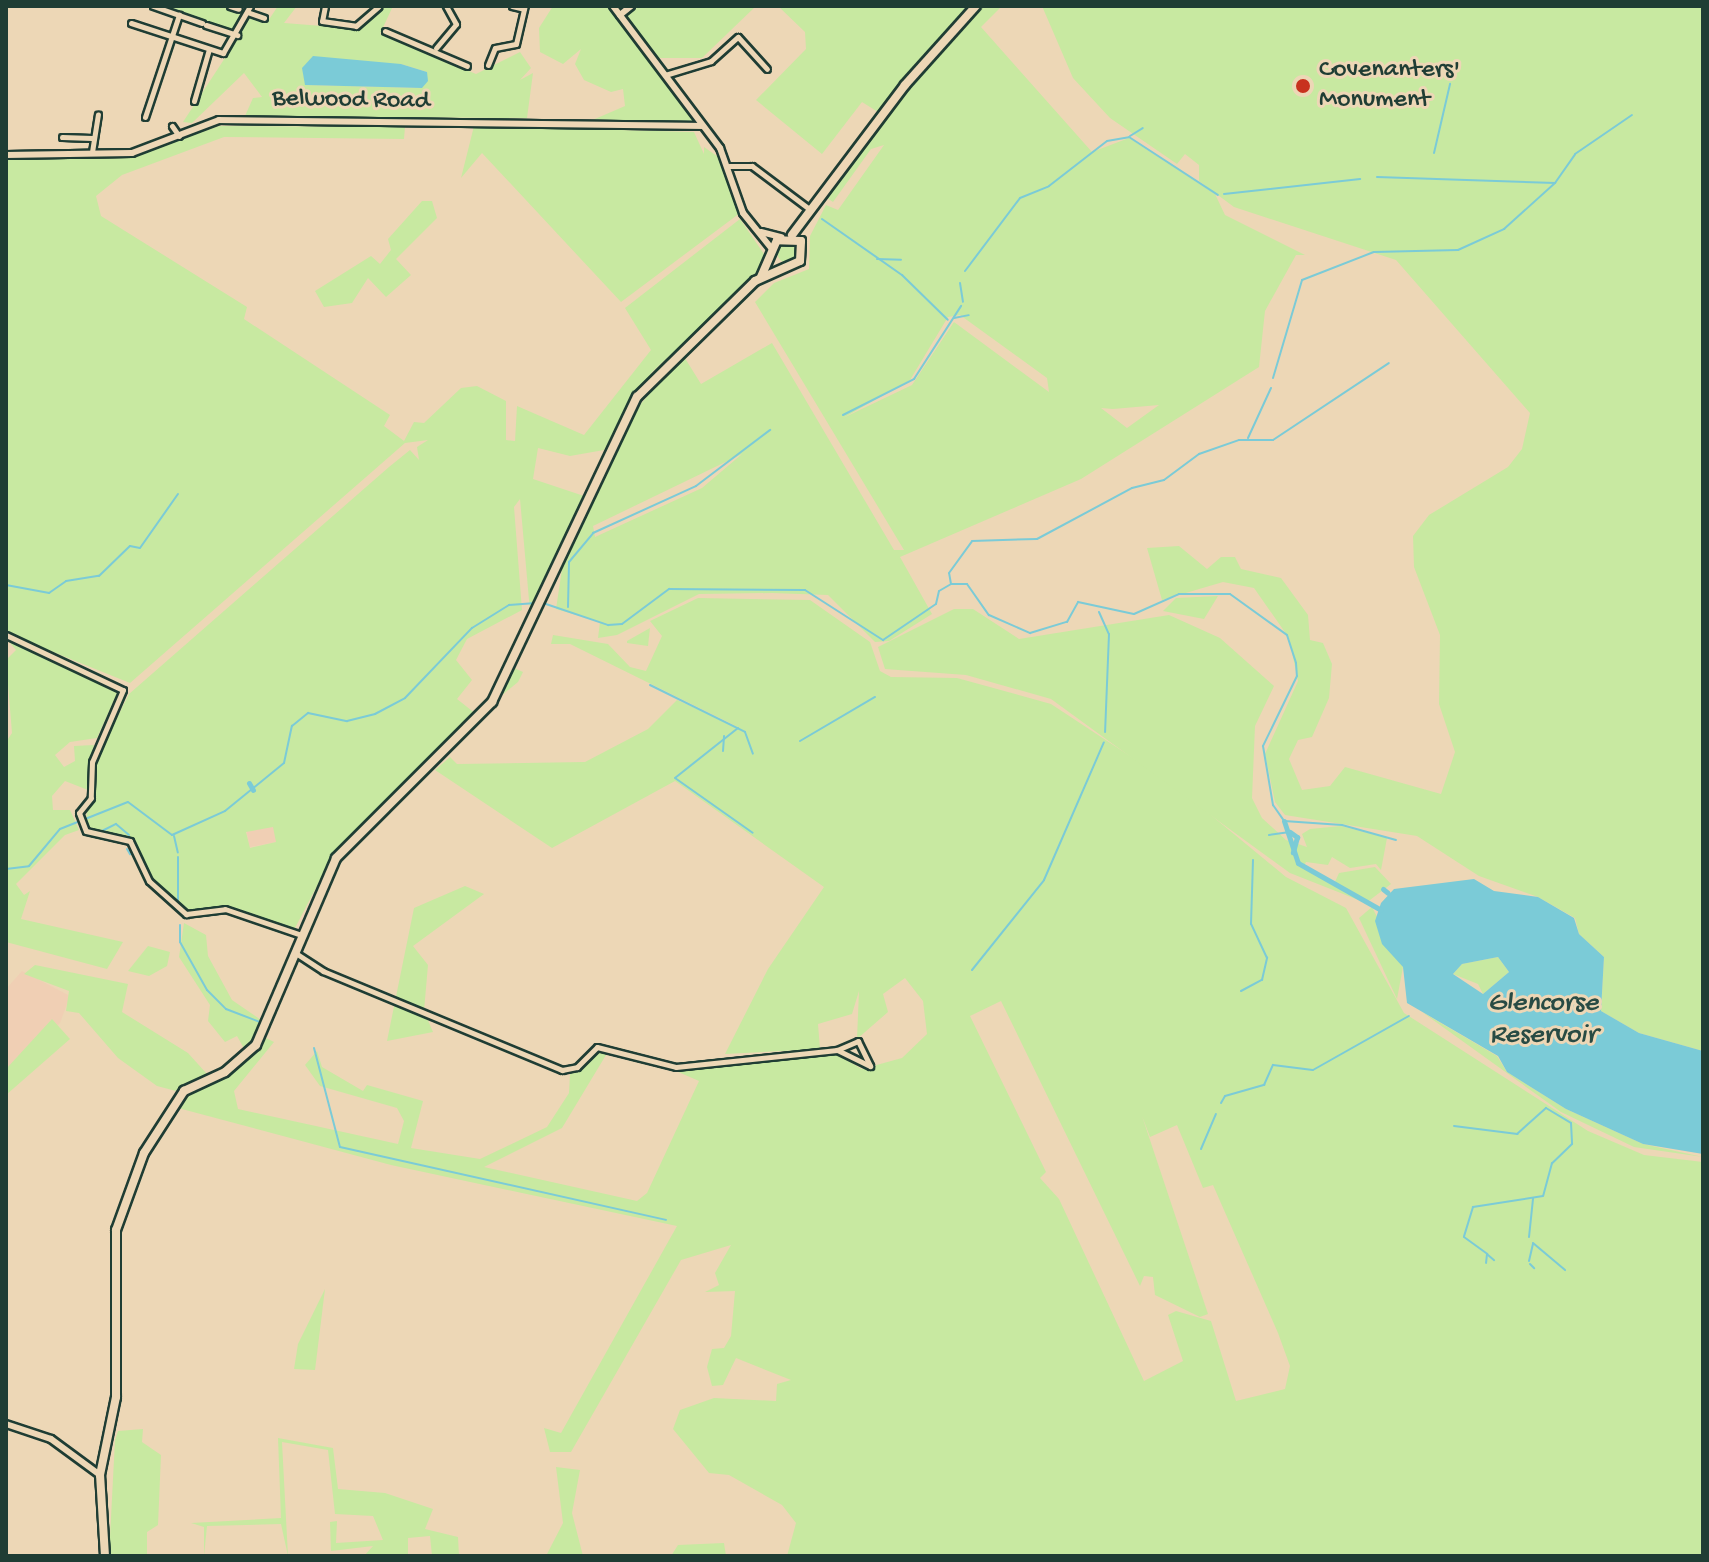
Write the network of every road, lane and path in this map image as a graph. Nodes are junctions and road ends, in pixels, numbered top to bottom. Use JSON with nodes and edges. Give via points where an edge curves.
{"nodes":[{"id":1,"x":153,"y":6,"type":"edge"},
{"id":2,"x":230,"y":6,"type":"edge"},
{"id":3,"x":325,"y":6,"type":"edge"},
{"id":4,"x":379,"y":6,"type":"edge"},
{"id":5,"x":512,"y":6,"type":"edge"},
{"id":6,"x":613,"y":6,"type":"edge"},
{"id":7,"x":631,"y":6,"type":"edge"},
{"id":8,"x":976,"y":6,"type":"edge"},
{"id":9,"x":450,"y":7,"type":"edge"},
{"id":10,"x":525,"y":7,"type":"edge"},
{"id":11,"x":239,"y":9,"type":"dead end"},
{"id":12,"x":248,"y":9,"type":"edge"},
{"id":13,"x":179,"y":15,"type":"junction"},
{"id":14,"x":620,"y":15,"type":"junction"},
{"id":15,"x":264,"y":18,"type":"dead end"},
{"id":16,"x":131,"y":23,"type":"dead end"},
{"id":17,"x":385,"y":31,"type":"dead end"},
{"id":18,"x":171,"y":36,"type":"junction"},
{"id":19,"x":236,"y":38,"type":"junction"},
{"id":20,"x":436,"y":48,"type":"junction"},
{"id":21,"x":209,"y":49,"type":"junction"},
{"id":22,"x":488,"y":65,"type":"dead end"},
{"id":23,"x":467,"y":66,"type":"dead end"},
{"id":24,"x":767,"y":69,"type":"dead end"},
{"id":25,"x":665,"y":75,"type":"junction"},
{"id":26,"x":197,"y":97,"type":"dead end"},
{"id":27,"x":98,"y":114,"type":"dead end"},
{"id":28,"x":145,"y":117,"type":"dead end"},
{"id":29,"x":172,"y":126,"type":"dead end"},
{"id":30,"x":702,"y":126,"type":"junction"},
{"id":31,"x":179,"y":136,"type":"junction"},
{"id":32,"x":62,"y":137,"type":"dead end"},
{"id":33,"x":92,"y":138,"type":"junction"},
{"id":34,"x":92,"y":152,"type":"junction"},
{"id":35,"x":6,"y":155,"type":"edge"},
{"id":36,"x":729,"y":166,"type":"junction"},
{"id":37,"x":808,"y":208,"type":"dead end"},
{"id":38,"x":805,"y":225,"type":"junction"},
{"id":39,"x":757,"y":231,"type":"junction"},
{"id":40,"x":792,"y":235,"type":"junction"},
{"id":41,"x":781,"y":237,"type":"junction"},
{"id":42,"x":801,"y":241,"type":"junction"},
{"id":43,"x":773,"y":252,"type":"junction"},
{"id":44,"x":787,"y":267,"type":"junction"},
{"id":45,"x":761,"y":277,"type":"junction"},
{"id":46,"x":6,"y":635,"type":"edge"},
{"id":47,"x":299,"y":934,"type":"junction"},
{"id":48,"x":293,"y":952,"type":"junction"},
{"id":49,"x":837,"y":1050,"type":"junction"},
{"id":50,"x":6,"y":1424,"type":"edge"},
{"id":51,"x":100,"y":1475,"type":"junction"},
{"id":52,"x":105,"y":1556,"type":"edge"}],
"edges":[{"from":1,"to":13,"type":"street"},
{"from":2,"to":11,"type":"street"},
{"from":3,"to":4,"type":"street","via":[[322,21],[356,26]]},
{"from":5,"to":10,"type":"street"},
{"from":6,"to":14,"type":"street"},
{"from":7,"to":14,"type":"street"},
{"from":8,"to":38,"type":"highway","via":[[905,85]]},
{"from":9,"to":20,"type":"street","via":[[456,24]]},
{"from":10,"to":22,"type":"street","via":[[516,44],[495,48]]},
{"from":12,"to":15,"type":"street"},
{"from":12,"to":19,"type":"street"},
{"from":13,"to":18,"type":"street"},
{"from":13,"to":19,"type":"street"},
{"from":14,"to":25,"type":"street"},
{"from":16,"to":18,"type":"street"},
{"from":17,"to":20,"type":"street"},
{"from":18,"to":21,"type":"street"},
{"from":18,"to":28,"type":"street"},
{"from":19,"to":21,"type":"street","via":[[226,52]]},
{"from":20,"to":23,"type":"street"},
{"from":21,"to":26,"type":"street"},
{"from":24,"to":25,"type":"street","via":[[738,37],[711,61]]},
{"from":25,"to":30,"type":"street"},
{"from":27,"to":33,"type":"street"},
{"from":29,"to":31,"type":"street"},
{"from":30,"to":31,"type":"street","name":"Belwood Road","via":[[230,120]]},
{"from":30,"to":36,"type":"street"},
{"from":31,"to":34,"type":"street","name":"Belwood Road","via":[[132,153]]},
{"from":32,"to":33,"type":"street"},
{"from":33,"to":34,"type":"street"},
{"from":34,"to":35,"type":"street","name":"Belwood Road"},
{"from":36,"to":37,"type":"street","via":[[752,166]]},
{"from":36,"to":39,"type":"street","via":[[743,213]]},
{"from":38,"to":40,"type":"highway"},
{"from":38,"to":42,"type":"highway"},
{"from":39,"to":41,"type":"street"},
{"from":39,"to":43,"type":"street"},
{"from":40,"to":41,"type":"highway"},
{"from":40,"to":42,"type":"highway"},
{"from":41,"to":43,"type":"highway"},
{"from":42,"to":44,"type":"highway","via":[[803,257]]},
{"from":43,"to":44,"type":"highway"},
{"from":43,"to":45,"type":"highway"},
{"from":44,"to":45,"type":"highway"},
{"from":45,"to":47,"type":"highway","via":[[637,397],[478,722],[336,858]]},
{"from":46,"to":47,"type":"street","via":[[121,687],[92,762],[82,824],[130,841],[149,881],[186,914],[225,909]]},
{"from":47,"to":48,"type":"highway"},
{"from":48,"to":49,"type":"street","via":[[323,971],[562,1070],[577,1067],[597,1047],[676,1067]]},
{"from":48,"to":51,"type":"highway","via":[[256,1045],[225,1072],[184,1091],[126,1191],[116,1230],[116,1397]]},
{"from":49,"to":49,"type":"street","via":[[860,1065],[870,1066],[858,1041]]},
{"from":50,"to":51,"type":"street","via":[[51,1439]]},
{"from":51,"to":52,"type":"highway"}]}
